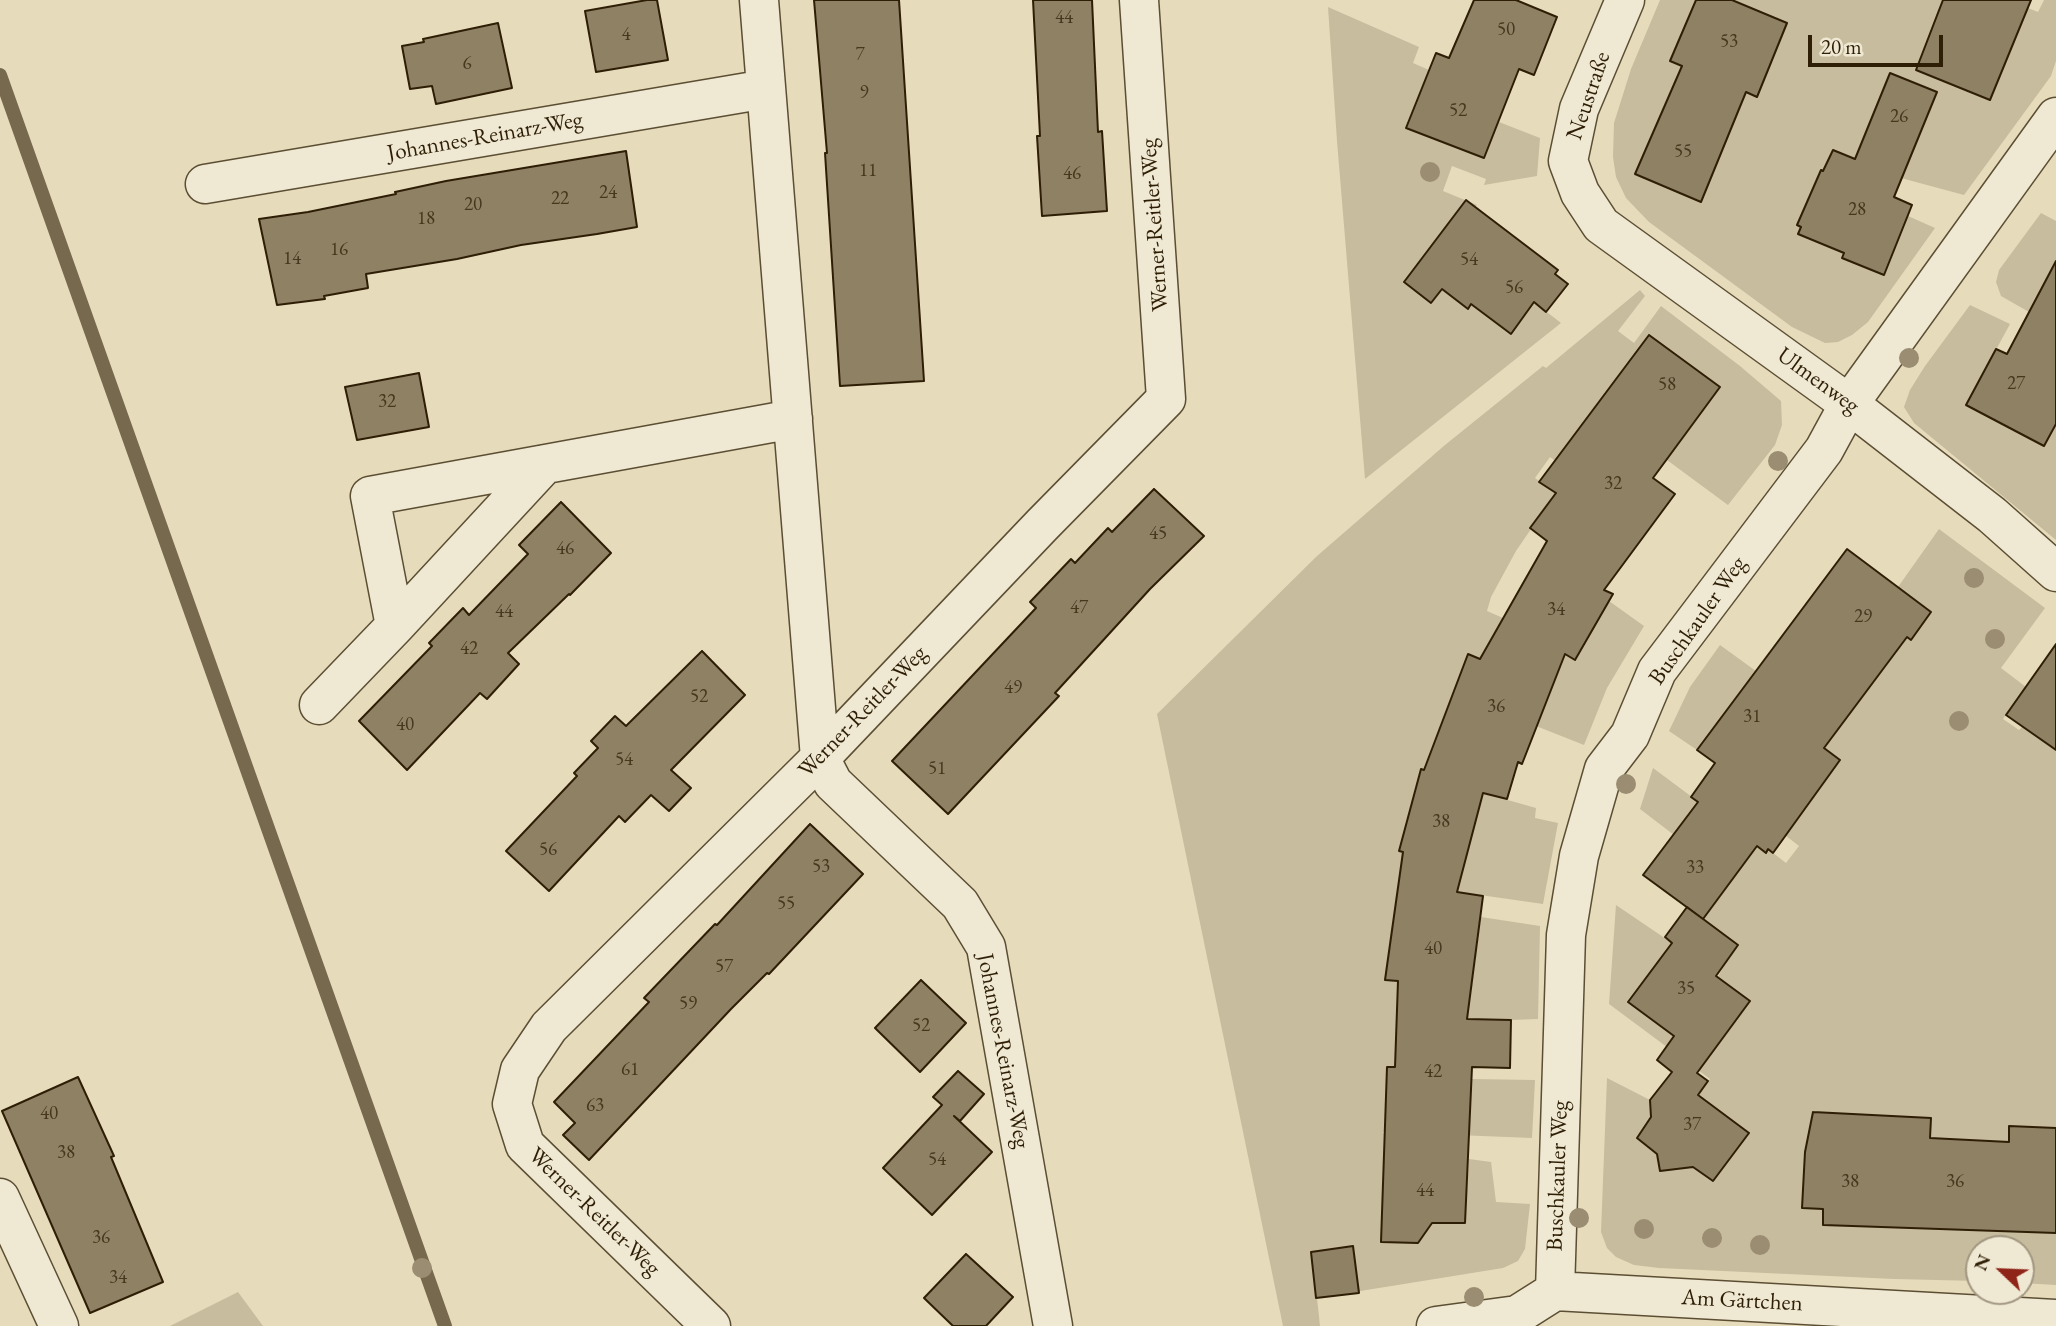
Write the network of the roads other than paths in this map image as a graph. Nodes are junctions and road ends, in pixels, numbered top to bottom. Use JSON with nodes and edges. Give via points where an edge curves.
{"nodes":[{"id":1,"x":759,"y":0,"type":"edge"},
{"id":2,"x":1139,"y":0,"type":"edge"},
{"id":3,"x":1625,"y":0,"type":"edge"},
{"id":4,"x":766,"y":89,"type":"junction"},
{"id":5,"x":2056,"y":117,"type":"edge"},
{"id":6,"x":205,"y":184,"type":"dead end"},
{"id":7,"x":1580,"y":193,"type":"joint"},
{"id":8,"x":1849,"y":404,"type":"junction"},
{"id":9,"x":793,"y":419,"type":"junction"},
{"id":10,"x":545,"y":464,"type":"junction"},
{"id":11,"x":2056,"y":572,"type":"edge"},
{"id":12,"x":395,"y":626,"type":"junction"},
{"id":13,"x":319,"y":705,"type":"dead end"},
{"id":14,"x":820,"y":758,"type":"junction"},
{"id":15,"x":0,"y":1198,"type":"edge"},
{"id":16,"x":1555,"y":1291,"type":"junction"},
{"id":17,"x":2056,"y":1319,"type":"edge"},
{"id":18,"x":59,"y":1326,"type":"edge"},
{"id":19,"x":711,"y":1326,"type":"edge"},
{"id":20,"x":1053,"y":1326,"type":"edge"},
{"id":21,"x":1436,"y":1326,"type":"edge"}],
"edges":[{"from":1,"to":4,"type":"street","name":"Johannes-Reinarz-Weg"},
{"from":2,"to":14,"type":"street","name":"Werner-Reitler-Weg","via":[[1166,399]]},
{"from":3,"to":7,"type":"street","name":"Neustraße","via":[[1579,110],[1568,161]]},
{"from":4,"to":6,"type":"street","name":"Johannes-Reinarz-Weg"},
{"from":4,"to":9,"type":"street","name":"Johannes-Reinarz-Weg"},
{"from":5,"to":8,"type":"street","name":"Buschkauler Weg"},
{"from":7,"to":8,"type":"street","name":"Ulmenweg","via":[[1601,225]]},
{"from":8,"to":11,"type":"street","name":"Ulmenweg","via":[[1992,515]]},
{"from":8,"to":16,"type":"street","name":"Buschkauler Weg","via":[[1824,450],[1657,671],[1630,734],[1604,769],[1579,856],[1566,935]]},
{"from":9,"to":10,"type":"street"},
{"from":9,"to":14,"type":"street","name":"Johannes-Reinarz-Weg"},
{"from":10,"to":12,"type":"street"},
{"from":10,"to":12,"type":"street","via":[[370,496]]},
{"from":12,"to":13,"type":"street"},
{"from":14,"to":19,"type":"street","name":"Werner-Reitler-Weg","via":[[549,1027],[520,1070],[512,1104],[525,1145]]},
{"from":14,"to":20,"type":"street","name":"Johannes-Reinarz-Weg","via":[[833,783],[960,904],[986,947]]},
{"from":15,"to":18,"type":"street"},
{"from":16,"to":17,"type":"street","name":"Am Gärtchen"},
{"from":16,"to":21,"type":"street","via":[[1517,1315]]}]}
